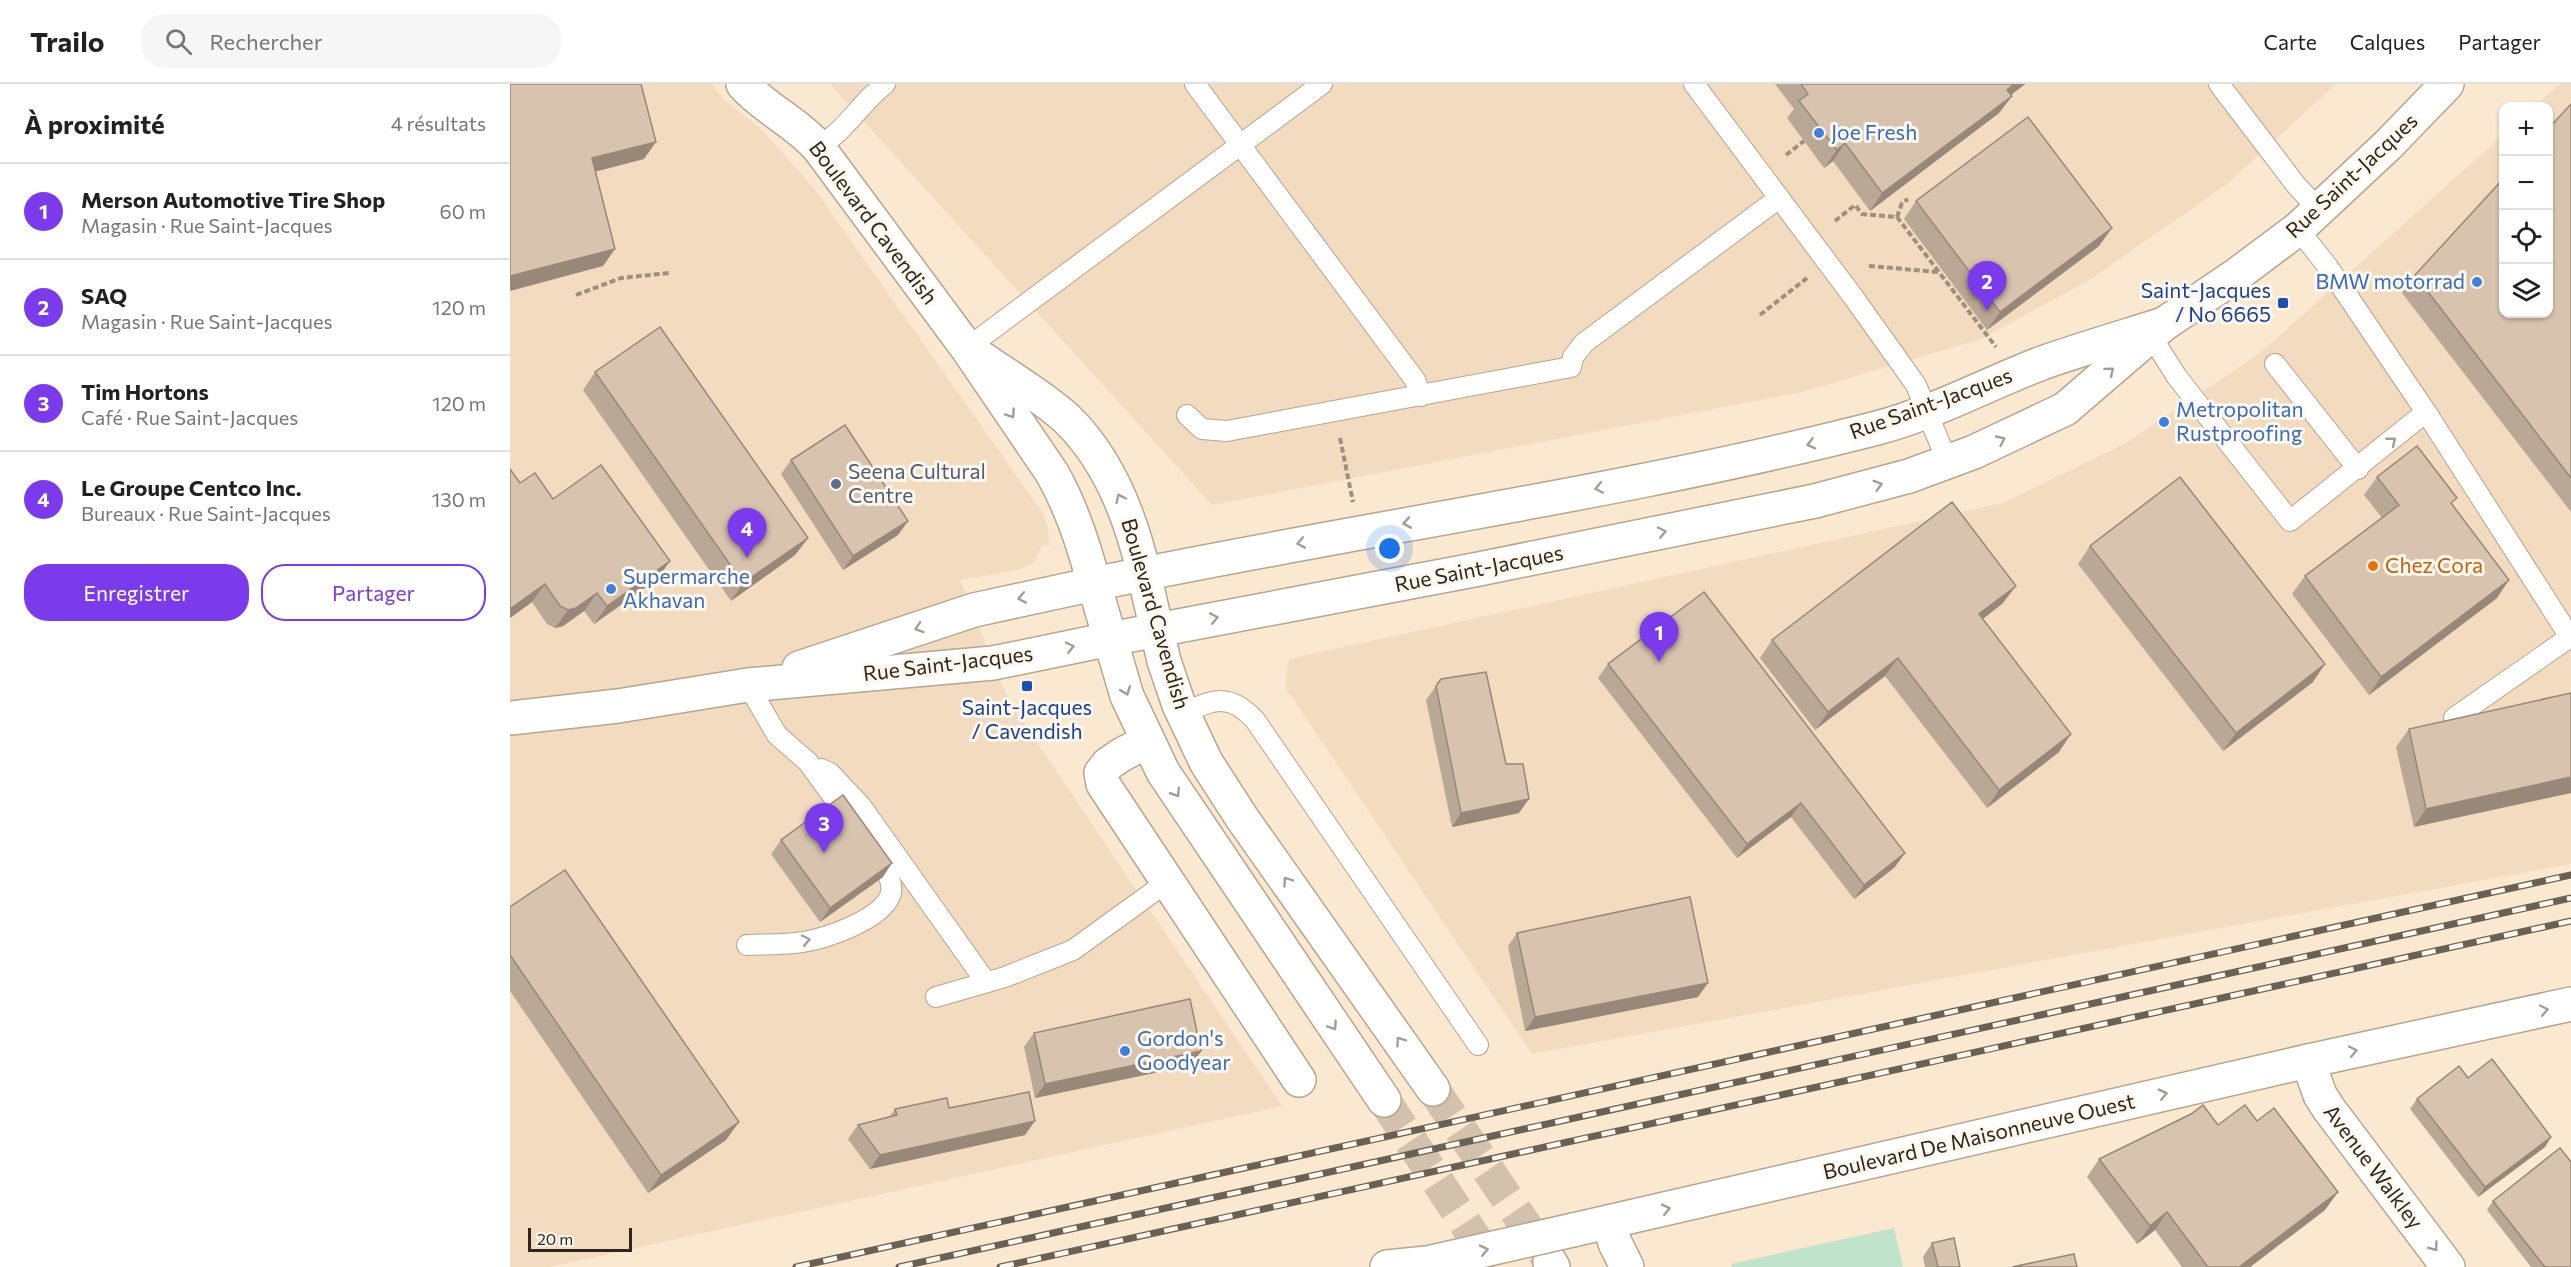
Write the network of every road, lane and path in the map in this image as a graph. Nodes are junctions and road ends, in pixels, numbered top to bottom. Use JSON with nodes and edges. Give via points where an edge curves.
{"nodes":[{"id":1,"x":744,"y":84,"type":"edge"},
{"id":2,"x":885,"y":84,"type":"edge"},
{"id":3,"x":1195,"y":84,"type":"edge"},
{"id":4,"x":1322,"y":84,"type":"edge"},
{"id":5,"x":1694,"y":84,"type":"edge"},
{"id":6,"x":2219,"y":84,"type":"edge"},
{"id":7,"x":2447,"y":84,"type":"edge"},
{"id":8,"x":1804,"y":141,"type":"edge"},
{"id":9,"x":1240,"y":145,"type":"junction"},
{"id":10,"x":818,"y":147,"type":"junction"},
{"id":11,"x":1786,"y":155,"type":"dead end"},
{"id":12,"x":1779,"y":198,"type":"junction"},
{"id":13,"x":1908,"y":199,"type":"edge"},
{"id":14,"x":1897,"y":217,"type":"junction"},
{"id":15,"x":2308,"y":220,"type":"junction"},
{"id":16,"x":1835,"y":221,"type":"dead end"},
{"id":17,"x":1869,"y":266,"type":"dead end"},
{"id":18,"x":1938,"y":272,"type":"junction"},
{"id":19,"x":669,"y":273,"type":"dead end"},
{"id":20,"x":1808,"y":278,"type":"dead end"},
{"id":21,"x":576,"y":294,"type":"dead end"},
{"id":22,"x":1760,"y":315,"type":"dead end"},
{"id":23,"x":2157,"y":330,"type":"junction"},
{"id":24,"x":967,"y":348,"type":"junction"},
{"id":25,"x":2002,"y":355,"type":"dead end"},
{"id":26,"x":2275,"y":364,"type":"dead end"},
{"id":27,"x":1421,"y":396,"type":"junction"},
{"id":28,"x":1928,"y":410,"type":"junction"},
{"id":29,"x":2426,"y":412,"type":"junction"},
{"id":30,"x":1187,"y":415,"type":"dead end"},
{"id":31,"x":1344,"y":455,"type":"dead end"},
{"id":32,"x":1947,"y":461,"type":"junction"},
{"id":33,"x":2358,"y":469,"type":"junction"},
{"id":34,"x":1354,"y":509,"type":"dead end"},
{"id":35,"x":1144,"y":574,"type":"junction"},
{"id":36,"x":1094,"y":584,"type":"junction"},
{"id":37,"x":1156,"y":629,"type":"junction"},
{"id":38,"x":2571,"y":637,"type":"edge"},
{"id":39,"x":1110,"y":639,"type":"junction"},
{"id":40,"x":748,"y":686,"type":"junction"},
{"id":41,"x":1182,"y":713,"type":"junction"},
{"id":42,"x":510,"y":718,"type":"edge"},
{"id":43,"x":2454,"y":718,"type":"edge"},
{"id":44,"x":1148,"y":741,"type":"junction"},
{"id":45,"x":808,"y":762,"type":"junction"},
{"id":46,"x":1167,"y":882,"type":"junction"},
{"id":47,"x":747,"y":945,"type":"dead end"},
{"id":48,"x":986,"y":982,"type":"junction"},
{"id":49,"x":936,"y":997,"type":"dead end"},
{"id":50,"x":2571,"y":1004,"type":"edge"},
{"id":51,"x":1478,"y":1045,"type":"dead end"},
{"id":52,"x":2308,"y":1061,"type":"junction"},
{"id":53,"x":1299,"y":1080,"type":"dead end"},
{"id":54,"x":1433,"y":1089,"type":"tunnel mouth"},
{"id":55,"x":1384,"y":1100,"type":"tunnel mouth"},
{"id":56,"x":1609,"y":1222,"type":"junction"},
{"id":57,"x":1428,"y":1265,"type":"edge"},
{"id":58,"x":1387,"y":1267,"type":"edge"},
{"id":59,"x":1627,"y":1267,"type":"edge"},
{"id":60,"x":2448,"y":1267,"type":"edge"}],
"edges":[{"from":1,"to":10,"type":"main road","name":"Boulevard Cavendish"},
{"from":2,"to":10,"type":"lane","via":[[856,110],[839,133]]},
{"from":3,"to":9,"type":"lane"},
{"from":4,"to":9,"type":"lane"},
{"from":5,"to":12,"type":"lane"},
{"from":6,"to":15,"type":"lane","via":[[2296,185]]},
{"from":7,"to":15,"type":"main road","name":"Rue Saint-Jacques"},
{"from":8,"to":11,"type":"path"},
{"from":9,"to":24,"type":"lane"},
{"from":9,"to":27,"type":"lane","via":[[1415,380]]},
{"from":10,"to":24,"type":"main road","name":"Boulevard Cavendish"},
{"from":12,"to":27,"type":"lane","via":[[1584,343],[1573,357],[1571,367]]},
{"from":12,"to":28,"type":"lane","via":[[1899,360]]},
{"from":13,"to":14,"type":"path","via":[[1902,203]]},
{"from":14,"to":16,"type":"path","via":[[1862,214],[1855,204]]},
{"from":14,"to":18,"type":"path"},
{"from":15,"to":23,"type":"main road","name":"Rue Saint-Jacques"},
{"from":15,"to":29,"type":"lane","via":[[2328,267]]},
{"from":17,"to":18,"type":"path"},
{"from":18,"to":25,"type":"path"},
{"from":19,"to":21,"type":"path","via":[[621,278]]},
{"from":20,"to":22,"type":"path"},
{"from":23,"to":28,"type":"main road","name":"Rue Saint-Jacques","via":[[2042,364]]},
{"from":32,"to":23,"type":"main road","name":"Rue Saint-Jacques","one_way":true,"via":[[2065,409]]},
{"from":23,"to":33,"type":"lane","via":[[2177,377],[2290,521]]},
{"from":35,"to":24,"type":"main road","name":"Boulevard Cavendish","one_way":true,"via":[[1125,507],[1089,446],[1066,418]]},
{"from":24,"to":36,"type":"main road","name":"Boulevard Cavendish","one_way":true,"via":[[1064,494]]},
{"from":26,"to":33,"type":"lane"},
{"from":27,"to":30,"type":"lane","via":[[1227,431],[1202,429]]},
{"from":28,"to":32,"type":"lane"},
{"from":28,"to":35,"type":"main road","name":"Rue Saint-Jacques","one_way":true,"via":[[1881,426],[1712,466]]},
{"from":33,"to":29,"type":"lane","one_way":true},
{"from":29,"to":38,"type":"lane"},
{"from":31,"to":34,"type":"path"},
{"from":37,"to":32,"type":"main road","name":"Rue Saint-Jacques","one_way":true,"via":[[1815,501],[1909,476]]},
{"from":35,"to":36,"type":"main road","name":"Rue Saint-Jacques"},
{"from":35,"to":37,"type":"main road","name":"Boulevard Cavendish"},
{"from":36,"to":39,"type":"main road","name":"Boulevard Cavendish"},
{"from":36,"to":40,"type":"main road","name":"Rue Saint-Jacques","one_way":true,"via":[[974,609]]},
{"from":37,"to":39,"type":"main road","name":"Rue Saint-Jacques"},
{"from":37,"to":41,"type":"main road","name":"Boulevard Cavendish"},
{"from":38,"to":43,"type":"lane"},
{"from":40,"to":39,"type":"main road","name":"Rue Saint-Jacques","one_way":true,"via":[[993,663]]},
{"from":39,"to":44,"type":"main road","name":"Boulevard Cavendish","one_way":true,"via":[[1127,696]]},
{"from":40,"to":42,"type":"main road","name":"Rue Saint-Jacques"},
{"from":40,"to":45,"type":"lane","via":[[777,735]]},
{"from":41,"to":51,"type":"lane","via":[[1222,700],[1235,703],[1255,720]]},
{"from":54,"to":41,"type":"main road","name":"Boulevard Cavendish","one_way":true,"via":[[1242,818],[1206,762]]},
{"from":44,"to":46,"type":"main road","via":[[1108,764],[1101,778],[1106,792]]},
{"from":44,"to":55,"type":"main road","name":"Boulevard Cavendish","one_way":true,"via":[[1176,794]]},
{"from":47,"to":45,"type":"lane","one_way":true,"via":[[803,942],[851,927],[880,910],[891,895],[891,881],[876,856]]},
{"from":45,"to":48,"type":"lane","via":[[830,773],[861,806]]},
{"from":46,"to":48,"type":"lane","via":[[1073,950]]},
{"from":46,"to":53,"type":"main road"},
{"from":48,"to":49,"type":"lane"},
{"from":52,"to":50,"type":"main road","name":"Boulevard De Maisonneuve Ouest","one_way":true},
{"from":56,"to":52,"type":"main road","name":"Boulevard De Maisonneuve Ouest","one_way":true},
{"from":52,"to":60,"type":"main road","name":"Avenue Walkley","one_way":true,"via":[[2329,1109]]},
{"from":57,"to":56,"type":"main road","name":"Boulevard De Maisonneuve Ouest","one_way":true,"bridge":true},
{"from":56,"to":59,"type":"main road"},
{"from":57,"to":58,"type":"main road","name":"Boulevard De Maisonneuve Ouest"}]}
